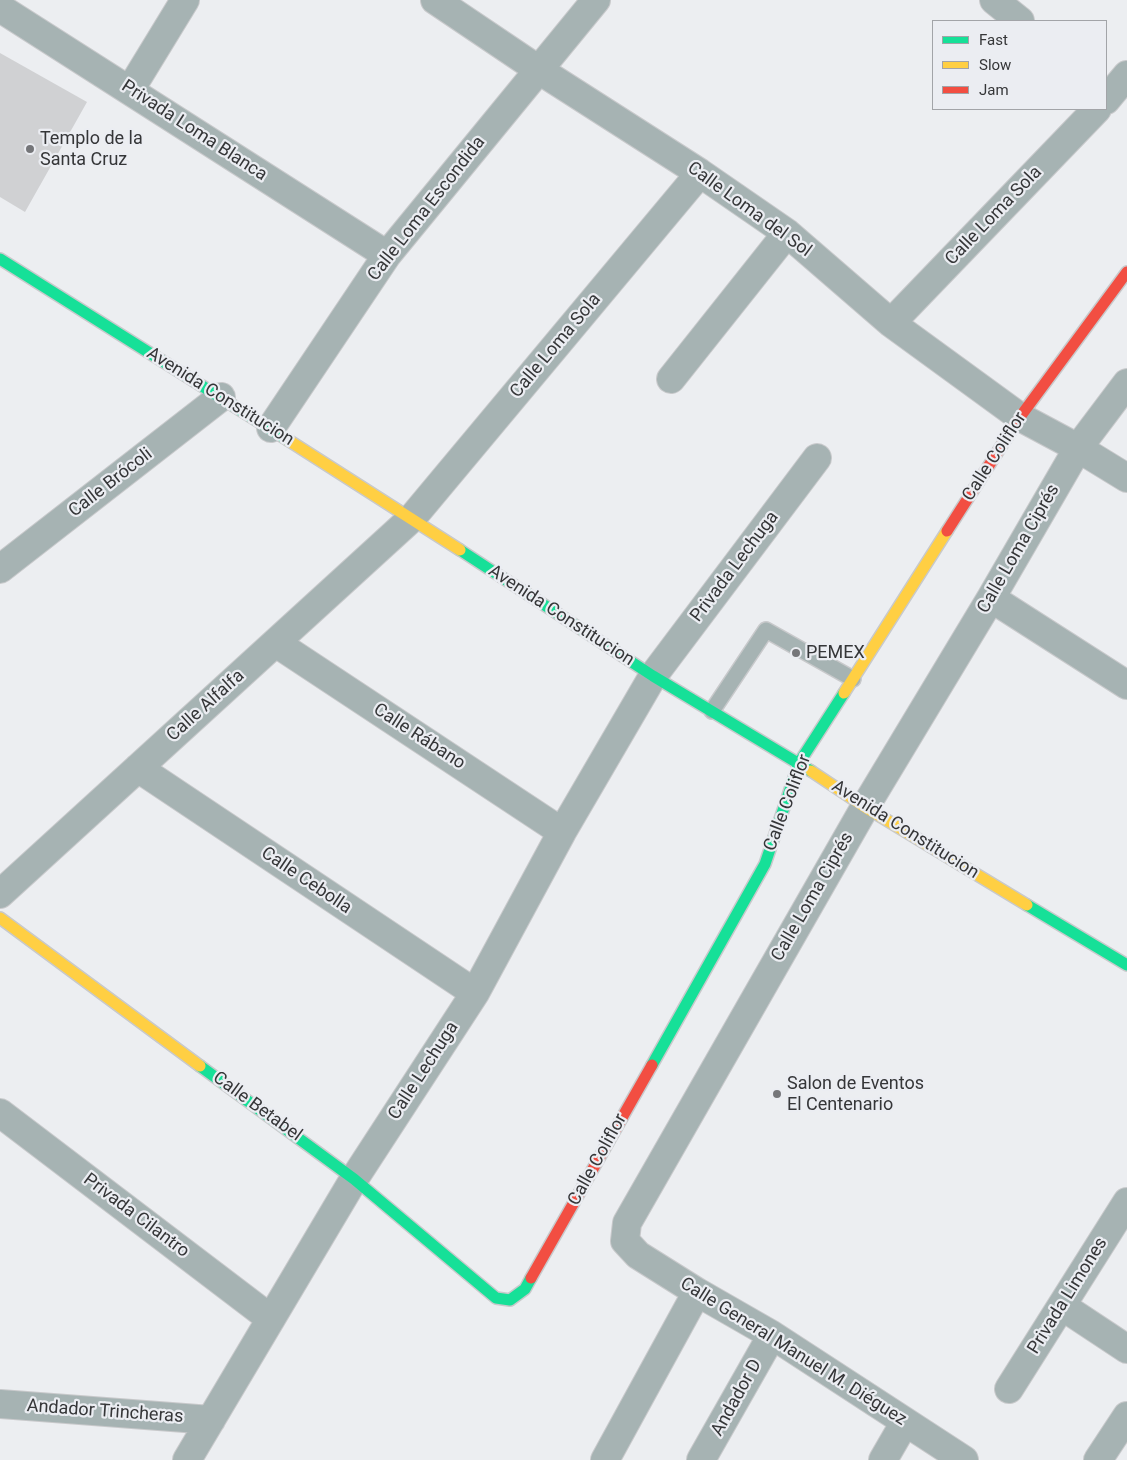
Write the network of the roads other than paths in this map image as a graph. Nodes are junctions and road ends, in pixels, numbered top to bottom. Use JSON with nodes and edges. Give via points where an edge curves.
{"nodes":[{"id":1,"x":185,"y":0,"type":"edge"},
{"id":2,"x":436,"y":0,"type":"edge"},
{"id":3,"x":596,"y":0,"type":"edge"},
{"id":4,"x":994,"y":0,"type":"edge"},
{"id":5,"x":0,"y":8,"type":"edge"},
{"id":6,"x":1019,"y":20,"type":"edge"},
{"id":7,"x":539,"y":70,"type":"junction"},
{"id":8,"x":130,"y":90,"type":"junction"},
{"id":9,"x":1098,"y":110,"type":"edge"},
{"id":10,"x":700,"y":173,"type":"junction"},
{"id":11,"x":787,"y":233,"type":"junction"},
{"id":12,"x":387,"y":255,"type":"junction"},
{"id":13,"x":0,"y":259,"type":"edge"},
{"id":14,"x":1127,"y":272,"type":"edge"},
{"id":15,"x":892,"y":323,"type":"junction"},
{"id":16,"x":671,"y":379,"type":"dead end"},
{"id":17,"x":1127,"y":383,"type":"edge"},
{"id":18,"x":222,"y":397,"type":"junction"},
{"id":19,"x":1020,"y":417,"type":"junction"},
{"id":20,"x":271,"y":428,"type":"junction"},
{"id":21,"x":1078,"y":448,"type":"junction"},
{"id":22,"x":817,"y":458,"type":"dead end"},
{"id":23,"x":1127,"y":478,"type":"edge"},
{"id":24,"x":412,"y":518,"type":"junction"},
{"id":25,"x":0,"y":569,"type":"edge"},
{"id":26,"x":991,"y":598,"type":"junction"},
{"id":27,"x":276,"y":643,"type":"junction"},
{"id":28,"x":653,"y":676,"type":"junction"},
{"id":29,"x":852,"y":679,"type":"junction"},
{"id":30,"x":1127,"y":685,"type":"edge"},
{"id":31,"x":712,"y":711,"type":"junction"},
{"id":32,"x":799,"y":764,"type":"junction"},
{"id":33,"x":138,"y":768,"type":"junction"},
{"id":34,"x":865,"y":807,"type":"junction"},
{"id":35,"x":562,"y":832,"type":"junction"},
{"id":36,"x":0,"y":894,"type":"edge"},
{"id":37,"x":0,"y":918,"type":"edge"},
{"id":38,"x":1127,"y":965,"type":"edge"},
{"id":39,"x":475,"y":993,"type":"junction"},
{"id":40,"x":0,"y":1113,"type":"edge"},
{"id":41,"x":354,"y":1179,"type":"junction"},
{"id":42,"x":1127,"y":1202,"type":"edge"},
{"id":43,"x":625,"y":1241,"type":"joint"},
{"id":44,"x":697,"y":1292,"type":"junction"},
{"id":45,"x":510,"y":1300,"type":"joint"},
{"id":46,"x":1062,"y":1306,"type":"junction"},
{"id":47,"x":271,"y":1319,"type":"junction"},
{"id":48,"x":772,"y":1335,"type":"junction"},
{"id":49,"x":1127,"y":1349,"type":"edge"},
{"id":50,"x":1009,"y":1389,"type":"dead end"},
{"id":51,"x":0,"y":1404,"type":"edge"},
{"id":52,"x":1127,"y":1416,"type":"edge"},
{"id":53,"x":211,"y":1420,"type":"junction"},
{"id":54,"x":905,"y":1422,"type":"junction"},
{"id":55,"x":187,"y":1460,"type":"edge"},
{"id":56,"x":606,"y":1460,"type":"edge"},
{"id":57,"x":701,"y":1460,"type":"edge"},
{"id":58,"x":883,"y":1460,"type":"edge"},
{"id":59,"x":964,"y":1460,"type":"edge"},
{"id":60,"x":1098,"y":1460,"type":"edge"}],
"edges":[{"from":1,"to":8,"type":"street"},
{"from":2,"to":7,"type":"street","name":"Calle Loma del Sol"},
{"from":3,"to":7,"type":"street","name":"Calle Loma Escondida"},
{"from":4,"to":6,"type":"street"},
{"from":5,"to":8,"type":"street","name":"Privada Loma Blanca"},
{"from":7,"to":10,"type":"street","name":"Calle Loma del Sol"},
{"from":7,"to":12,"type":"street","name":"Calle Loma Escondida"},
{"from":8,"to":12,"type":"street","name":"Privada Loma Blanca"},
{"from":9,"to":15,"type":"street","name":"Calle Loma Sola"},
{"from":10,"to":11,"type":"street","name":"Calle Loma del Sol"},
{"from":10,"to":24,"type":"street","name":"Calle Loma Sola"},
{"from":11,"to":15,"type":"street","name":"Calle Loma del Sol"},
{"from":11,"to":16,"type":"street"},
{"from":12,"to":20,"type":"street","name":"Calle Loma Escondida"},
{"from":13,"to":18,"type":"street","name":"Avenida Constitucion"},
{"from":14,"to":19,"type":"street","name":"Calle Coliflor"},
{"from":15,"to":19,"type":"street","name":"Calle Loma del Sol"},
{"from":17,"to":21,"type":"street","name":"Calle Loma Ciprés"},
{"from":18,"to":20,"type":"street","name":"Avenida Constitucion"},
{"from":18,"to":25,"type":"street","name":"Calle Brócoli"},
{"from":19,"to":21,"type":"street","name":"Calle Loma del Sol"},
{"from":19,"to":29,"type":"street","name":"Calle Coliflor"},
{"from":20,"to":24,"type":"street","name":"Avenida Constitucion"},
{"from":21,"to":23,"type":"street","name":"Calle Loma del Sol"},
{"from":21,"to":26,"type":"street","name":"Calle Loma Ciprés"},
{"from":22,"to":28,"type":"street","name":"Privada Lechuga"},
{"from":24,"to":27,"type":"street","name":"Calle Alfalfa"},
{"from":24,"to":28,"type":"street","name":"Avenida Constitucion"},
{"from":26,"to":30,"type":"street"},
{"from":26,"to":34,"type":"street","name":"Calle Loma Ciprés"},
{"from":27,"to":33,"type":"street","name":"Calle Alfalfa"},
{"from":27,"to":35,"type":"street","name":"Calle Rábano"},
{"from":28,"to":31,"type":"street","name":"Avenida Constitucion"},
{"from":28,"to":35,"type":"street","name":"Calle Lechuga"},
{"from":29,"to":31,"type":"lane","via":[[766,630]]},
{"from":29,"to":32,"type":"street","name":"Calle Coliflor"},
{"from":31,"to":32,"type":"street","name":"Avenida Constitucion"},
{"from":32,"to":34,"type":"street","name":"Avenida Constitucion"},
{"from":32,"to":45,"type":"street","name":"Calle Coliflor","via":[[765,864],[525,1290]]},
{"from":33,"to":36,"type":"street","name":"Calle Alfalfa"},
{"from":33,"to":39,"type":"street","name":"Calle Cebolla"},
{"from":34,"to":38,"type":"street","name":"Avenida Constitucion"},
{"from":34,"to":43,"type":"street","name":"Calle Loma Ciprés","via":[[627,1223]]},
{"from":35,"to":39,"type":"street","name":"Calle Lechuga"},
{"from":37,"to":41,"type":"street","name":"Calle Betabel"},
{"from":39,"to":41,"type":"street","name":"Calle Lechuga"},
{"from":40,"to":47,"type":"street","name":"Privada Cilantro"},
{"from":41,"to":45,"type":"street","name":"Calle Betabel","via":[[496,1298]]},
{"from":41,"to":47,"type":"street","name":"Calle Lechuga"},
{"from":42,"to":46,"type":"street","name":"Privada Limones"},
{"from":43,"to":44,"type":"street","name":"Calle General Manuel M. Diéguez","via":[[638,1255]]},
{"from":44,"to":48,"type":"street","name":"Calle General Manuel M. Diéguez"},
{"from":44,"to":56,"type":"street"},
{"from":46,"to":49,"type":"street"},
{"from":46,"to":50,"type":"street","name":"Privada Limones"},
{"from":47,"to":53,"type":"street","name":"Calle Lechuga"},
{"from":48,"to":54,"type":"street","name":"Calle General Manuel M. Diéguez"},
{"from":48,"to":57,"type":"street","name":"Andador D"},
{"from":51,"to":53,"type":"street","name":"Andador Trincheras"},
{"from":52,"to":60,"type":"street"},
{"from":53,"to":55,"type":"street","name":"Calle Lechuga"},
{"from":54,"to":58,"type":"street"},
{"from":54,"to":59,"type":"street","name":"Calle General Manuel M. Diéguez"}]}
